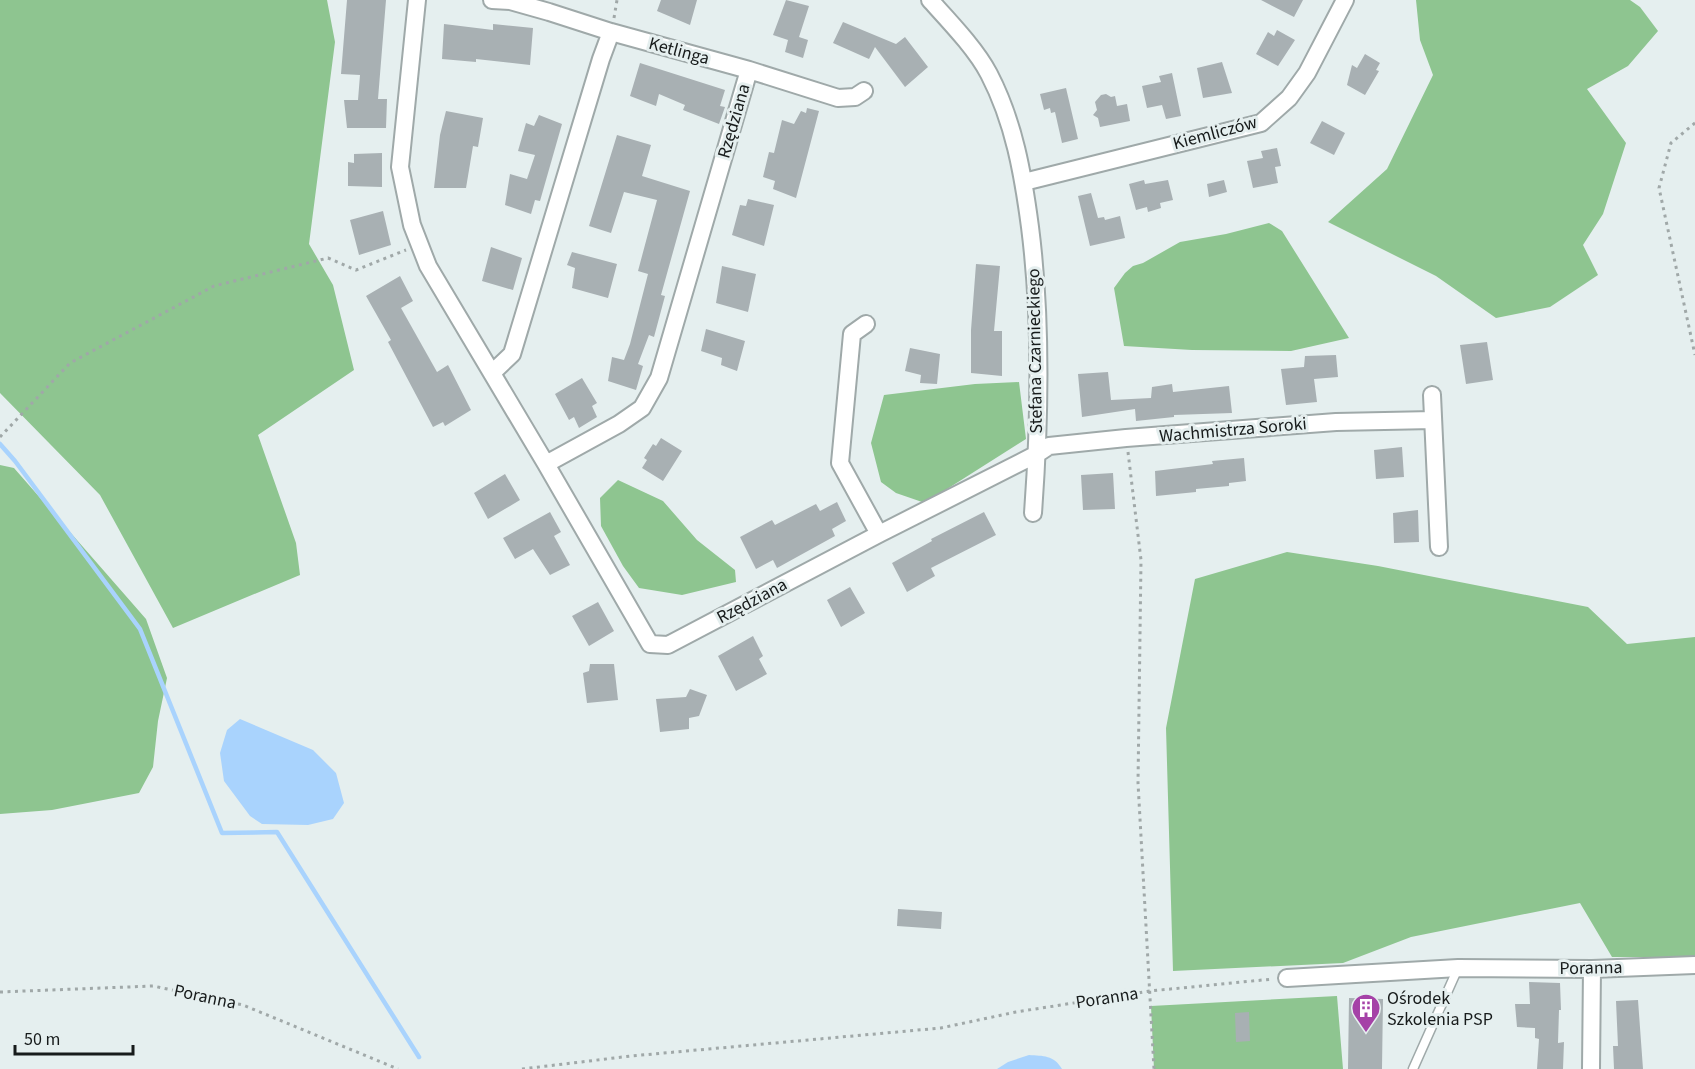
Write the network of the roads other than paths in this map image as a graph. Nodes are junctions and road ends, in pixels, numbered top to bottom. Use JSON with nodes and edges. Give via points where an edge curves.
{"nodes":[{"id":1,"x":417,"y":0,"type":"edge"},
{"id":2,"x":492,"y":0,"type":"edge"},
{"id":3,"x":930,"y":0,"type":"edge"},
{"id":4,"x":1345,"y":0,"type":"edge"},
{"id":5,"x":611,"y":32,"type":"junction"},
{"id":6,"x":749,"y":70,"type":"junction"},
{"id":7,"x":864,"y":91,"type":"dead end"},
{"id":8,"x":1024,"y":182,"type":"junction"},
{"id":9,"x":866,"y":324,"type":"dead end"},
{"id":10,"x":492,"y":373,"type":"junction"},
{"id":11,"x":1432,"y":395,"type":"dead end"},
{"id":12,"x":1432,"y":420,"type":"junction"},
{"id":13,"x":1037,"y":454,"type":"junction"},
{"id":14,"x":546,"y":464,"type":"junction"},
{"id":15,"x":1033,"y":513,"type":"dead end"},
{"id":16,"x":879,"y":534,"type":"junction"},
{"id":17,"x":1439,"y":547,"type":"dead end"},
{"id":18,"x":1695,"y":965,"type":"edge"},
{"id":19,"x":1458,"y":968,"type":"junction"},
{"id":20,"x":1592,"y":969,"type":"junction"},
{"id":21,"x":1287,"y":978,"type":"road end"},
{"id":22,"x":1413,"y":1069,"type":"edge"},
{"id":23,"x":1591,"y":1069,"type":"edge"}],
"edges":[{"from":1,"to":10,"type":"street","name":"Rzędziana","via":[[399,166],[412,225],[428,266]]},
{"from":2,"to":5,"type":"street","name":"Ketlinga","via":[[510,1]]},
{"from":3,"to":8,"type":"street","name":"Stefana Czarnieckiego","via":[[988,71],[1014,136]]},
{"from":4,"to":8,"type":"street","name":"Kiemliczów","via":[[1307,73],[1289,98],[1261,123]]},
{"from":5,"to":6,"type":"street","name":"Ketlinga"},
{"from":5,"to":10,"type":"street","via":[[512,354]]},
{"from":6,"to":7,"type":"street","name":"Ketlinga","via":[[838,98],[855,97]]},
{"from":6,"to":14,"type":"street","name":"Rzędziana","via":[[659,378],[642,408]]},
{"from":8,"to":13,"type":"street","name":"Stefana Czarnieckiego","via":[[1038,306]]},
{"from":9,"to":16,"type":"street","via":[[852,334],[840,463]]},
{"from":10,"to":14,"type":"street","name":"Rzędziana"},
{"from":11,"to":12,"type":"street"},
{"from":12,"to":13,"type":"street","name":"Wachmistrza Soroki","via":[[1336,422],[1126,438],[1049,446]]},
{"from":12,"to":17,"type":"street"},
{"from":13,"to":15,"type":"street","name":"Stefana Czarnieckiego"},
{"from":13,"to":16,"type":"street","name":"Rzędziana"},
{"from":14,"to":16,"type":"street","name":"Rzędziana","via":[[650,644],[668,645]]},
{"from":18,"to":20,"type":"street","name":"Poranna"},
{"from":19,"to":20,"type":"street","name":"Poranna"},
{"from":19,"to":21,"type":"street","name":"Poranna"},
{"from":19,"to":22,"type":"lane"},
{"from":20,"to":23,"type":"street"}]}
